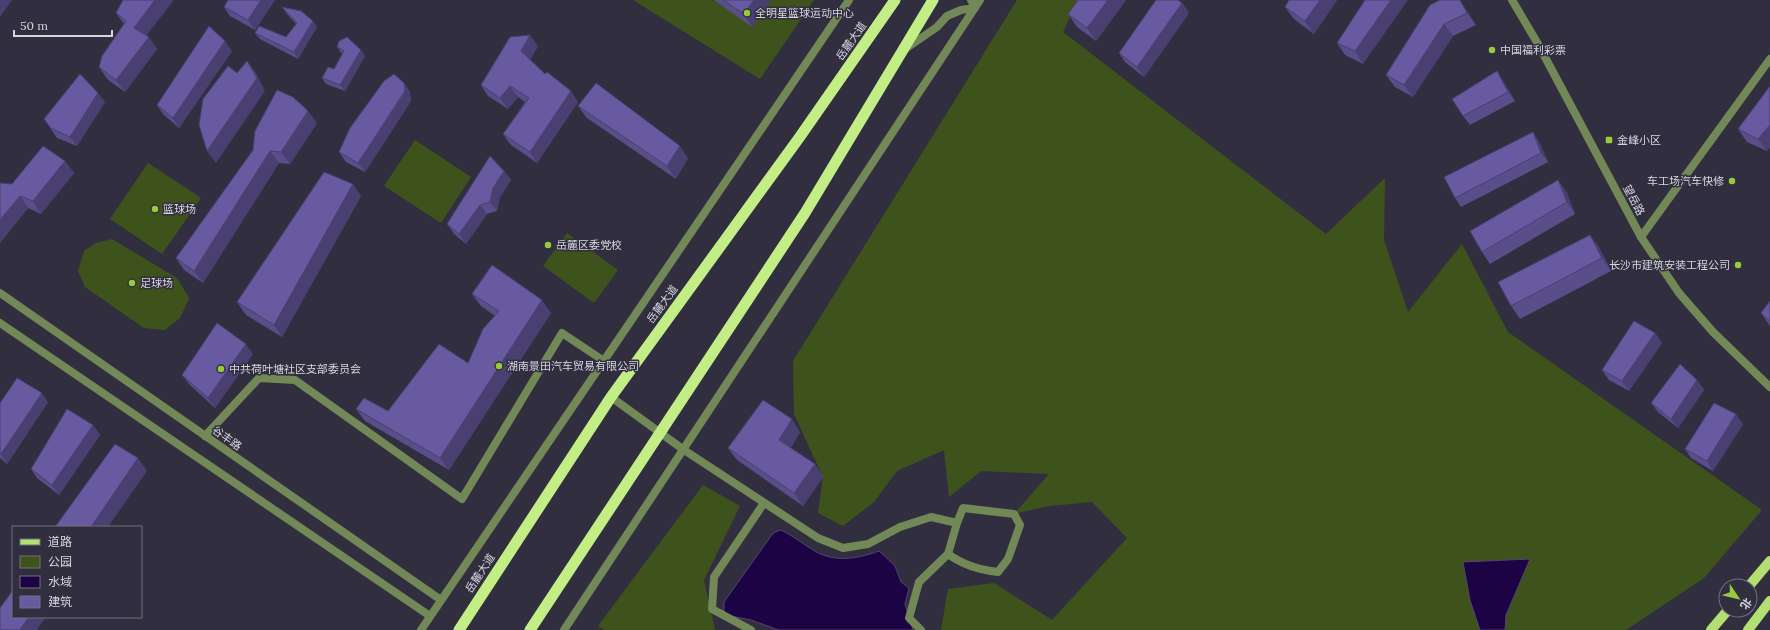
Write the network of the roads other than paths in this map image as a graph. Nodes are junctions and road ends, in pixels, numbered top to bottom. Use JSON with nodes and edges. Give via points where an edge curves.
{"nodes":[{"id":1,"x":849,"y":0,"type":"edge"},
{"id":2,"x":895,"y":0,"type":"edge"},
{"id":3,"x":933,"y":0,"type":"edge"},
{"id":4,"x":971,"y":0,"type":"edge"},
{"id":5,"x":980,"y":0,"type":"edge"},
{"id":6,"x":1512,"y":0,"type":"edge"},
{"id":7,"x":975,"y":8,"type":"junction"},
{"id":8,"x":901,"y":52,"type":"junction"},
{"id":9,"x":1770,"y":59,"type":"edge"},
{"id":10,"x":1641,"y":237,"type":"junction"},
{"id":11,"x":0,"y":293,"type":"edge"},
{"id":12,"x":0,"y":323,"type":"edge"},
{"id":13,"x":604,"y":361,"type":"junction"},
{"id":14,"x":1770,"y":387,"type":"edge"},
{"id":15,"x":611,"y":397,"type":"junction"},
{"id":16,"x":660,"y":433,"type":"junction"},
{"id":17,"x":205,"y":436,"type":"junction"},
{"id":18,"x":684,"y":450,"type":"junction"},
{"id":19,"x":764,"y":503,"type":"junction"},
{"id":20,"x":956,"y":523,"type":"junction"},
{"id":21,"x":948,"y":554,"type":"junction"},
{"id":22,"x":1770,"y":561,"type":"edge"},
{"id":23,"x":1756,"y":578,"type":"edge"},
{"id":24,"x":441,"y":600,"type":"junction"},
{"id":25,"x":1770,"y":601,"type":"edge"},
{"id":26,"x":430,"y":616,"type":"junction"},
{"id":27,"x":1721,"y":618,"type":"edge"},
{"id":28,"x":421,"y":630,"type":"edge"},
{"id":29,"x":459,"y":630,"type":"edge"},
{"id":30,"x":530,"y":630,"type":"edge"},
{"id":31,"x":564,"y":630,"type":"edge"},
{"id":32,"x":750,"y":630,"type":"edge"},
{"id":33,"x":921,"y":630,"type":"edge"},
{"id":34,"x":1711,"y":630,"type":"edge"},
{"id":35,"x":1748,"y":630,"type":"edge"}],
"edges":[{"from":1,"to":13,"type":"street"},
{"from":2,"to":15,"type":"highway","name":"岳麓大道","via":[[799,138]]},
{"from":3,"to":8,"type":"highway"},
{"from":4,"to":7,"type":"street"},
{"from":5,"to":7,"type":"street"},
{"from":6,"to":10,"type":"street","name":"望岳路"},
{"from":7,"to":8,"type":"street","via":[[947,16],[937,27]]},
{"from":7,"to":18,"type":"street"},
{"from":8,"to":16,"type":"highway","via":[[805,212]]},
{"from":9,"to":10,"type":"street"},
{"from":10,"to":14,"type":"street","name":"望岳路","via":[[1684,298],[1713,332]]},
{"from":11,"to":17,"type":"street","name":"谷丰路"},
{"from":12,"to":26,"type":"street"},
{"from":13,"to":17,"type":"street","via":[[562,332],[462,499],[295,380],[259,378]]},
{"from":13,"to":24,"type":"street"},
{"from":15,"to":16,"type":"street"},
{"from":15,"to":29,"type":"highway","name":"岳麓大道"},
{"from":16,"to":18,"type":"street"},
{"from":16,"to":30,"type":"highway"},
{"from":17,"to":24,"type":"street","name":"谷丰路"},
{"from":18,"to":19,"type":"street"},
{"from":18,"to":31,"type":"street"},
{"from":19,"to":20,"type":"street","via":[[818,538],[842,548],[868,544],[900,528],[931,517]]},
{"from":19,"to":32,"type":"street","via":[[714,577],[712,609]]},
{"from":20,"to":21,"type":"street"},
{"from":20,"to":21,"type":"street","via":[[963,508],[1014,514],[1020,525],[1008,559],[998,572],[966,564]]},
{"from":21,"to":33,"type":"street","via":[[919,582],[909,618]]},
{"from":22,"to":23,"type":"main road"},
{"from":24,"to":26,"type":"street"},
{"from":25,"to":35,"type":"main road"},
{"from":26,"to":28,"type":"street"},
{"from":27,"to":34,"type":"main road"}]}
